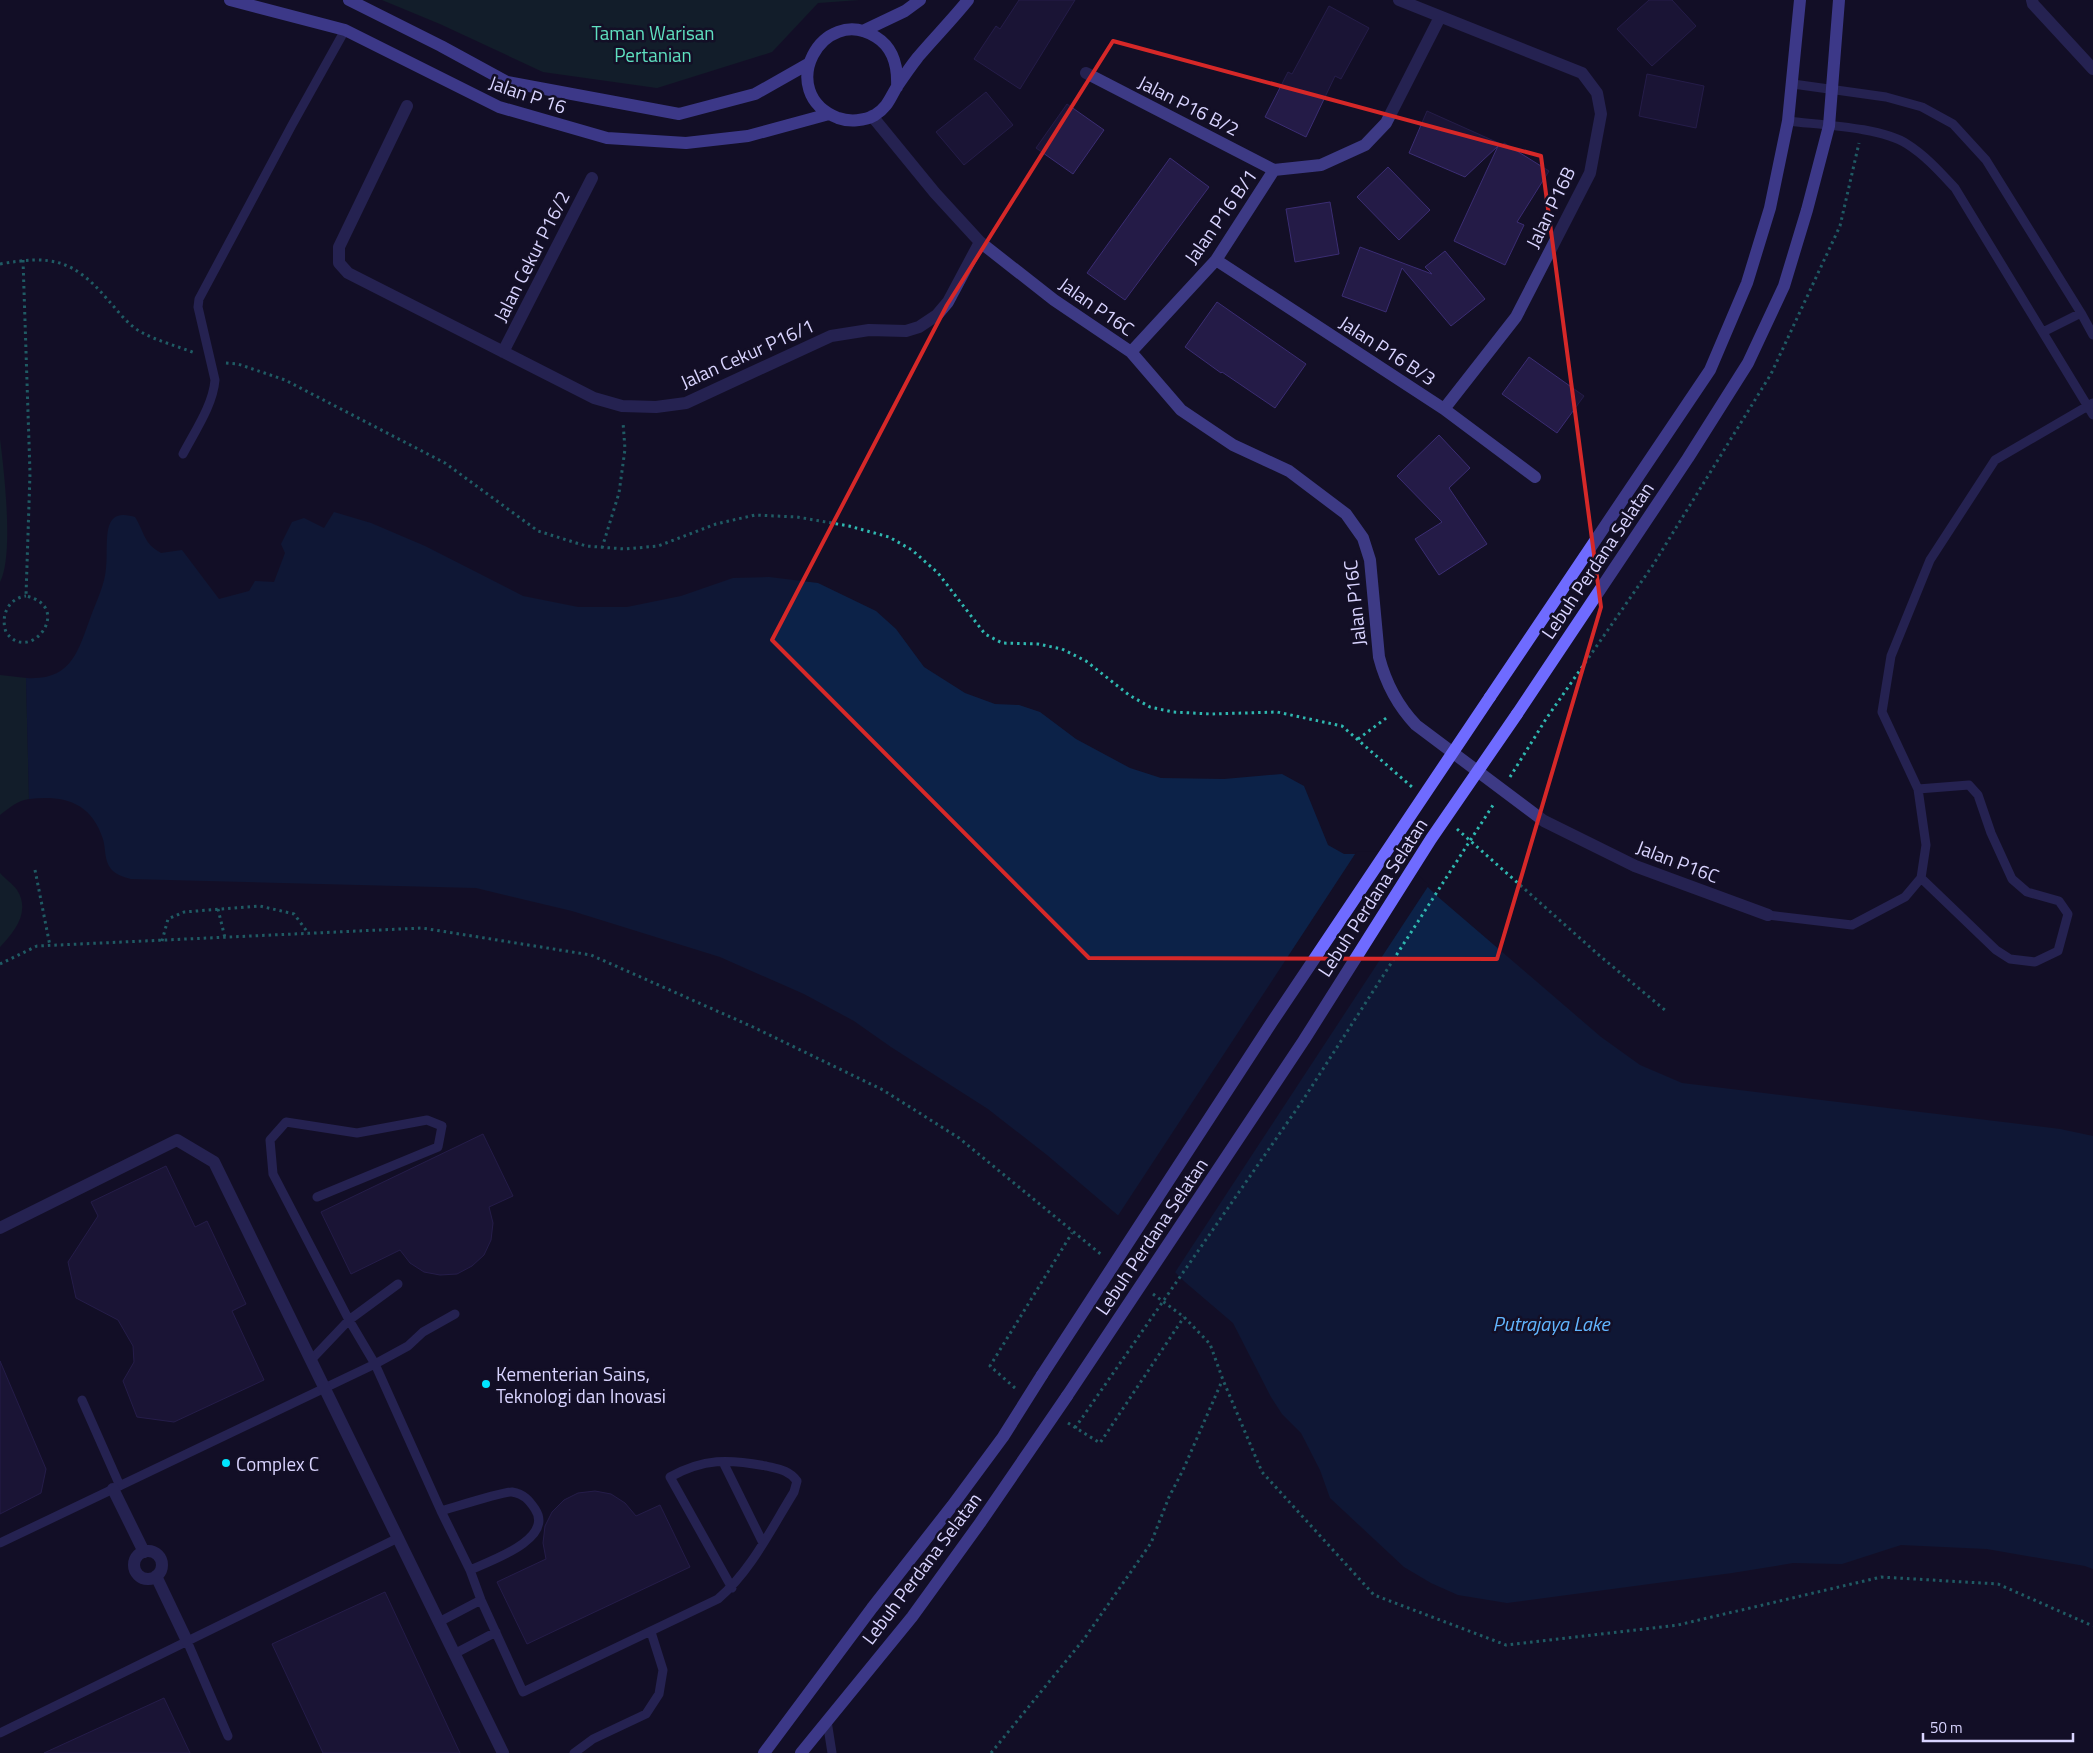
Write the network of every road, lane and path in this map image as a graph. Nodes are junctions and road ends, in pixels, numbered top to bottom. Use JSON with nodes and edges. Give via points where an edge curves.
{"nodes":[{"id":1,"x":230,"y":0,"type":"edge"},
{"id":2,"x":349,"y":0,"type":"edge"},
{"id":3,"x":920,"y":0,"type":"edge"},
{"id":4,"x":968,"y":0,"type":"edge"},
{"id":5,"x":1399,"y":0,"type":"edge"},
{"id":6,"x":1800,"y":0,"type":"edge"},
{"id":7,"x":1839,"y":0,"type":"edge"},
{"id":8,"x":2032,"y":0,"type":"edge"},
{"id":9,"x":1440,"y":17,"type":"junction"},
{"id":10,"x":345,"y":30,"type":"junction"},
{"id":11,"x":863,"y":31,"type":"junction"},
{"id":12,"x":808,"y":64,"type":"junction"},
{"id":13,"x":2093,"y":69,"type":"edge"},
{"id":14,"x":1086,"y":73,"type":"dead end"},
{"id":15,"x":1792,"y":84,"type":"junction"},
{"id":16,"x":896,"y":87,"type":"junction"},
{"id":17,"x":1833,"y":88,"type":"junction"},
{"id":18,"x":406,"y":106,"type":"dead end"},
{"id":19,"x":829,"y":114,"type":"junction"},
{"id":20,"x":872,"y":116,"type":"junction"},
{"id":21,"x":1788,"y":121,"type":"junction"},
{"id":22,"x":1829,"y":126,"type":"junction"},
{"id":23,"x":1274,"y":170,"type":"junction"},
{"id":24,"x":592,"y":178,"type":"dead end"},
{"id":25,"x":980,"y":242,"type":"junction"},
{"id":26,"x":24,"y":260,"type":"junction"},
{"id":27,"x":1216,"y":260,"type":"junction"},
{"id":28,"x":0,"y":264,"type":"edge"},
{"id":29,"x":2081,"y":313,"type":"junction"},
{"id":30,"x":2043,"y":332,"type":"junction"},
{"id":31,"x":2093,"y":335,"type":"edge"},
{"id":32,"x":503,"y":352,"type":"junction"},
{"id":33,"x":1131,"y":352,"type":"junction"},
{"id":34,"x":212,"y":362,"type":"junction"},
{"id":35,"x":2090,"y":404,"type":"edge"},
{"id":36,"x":622,"y":406,"type":"junction"},
{"id":37,"x":1444,"y":410,"type":"junction"},
{"id":38,"x":2093,"y":415,"type":"edge"},
{"id":39,"x":184,"y":454,"type":"dead end"},
{"id":40,"x":1536,"y":477,"type":"dead end"},
{"id":41,"x":602,"y":548,"type":"junction"},
{"id":42,"x":26,"y":596,"type":"junction"},
{"id":43,"x":1401,"y":709,"type":"junction"},
{"id":44,"x":1358,"y":738,"type":"junction"},
{"id":45,"x":1918,"y":789,"type":"junction"},
{"id":46,"x":1418,"y":793,"type":"dead end"},
{"id":47,"x":1452,"y":824,"type":"dead end"},
{"id":48,"x":35,"y":870,"type":"dead end"},
{"id":49,"x":1921,"y":878,"type":"junction"},
{"id":50,"x":218,"y":909,"type":"junction"},
{"id":51,"x":1768,"y":915,"type":"joint"},
{"id":52,"x":309,"y":934,"type":"junction"},
{"id":53,"x":225,"y":938,"type":"junction"},
{"id":54,"x":162,"y":941,"type":"junction"},
{"id":55,"x":50,"y":946,"type":"junction"},
{"id":56,"x":0,"y":964,"type":"edge"},
{"id":57,"x":1666,"y":1011,"type":"dead end"},
{"id":58,"x":317,"y":1197,"type":"dead end"},
{"id":59,"x":0,"y":1228,"type":"edge"},
{"id":60,"x":1072,"y":1233,"type":"junction"},
{"id":61,"x":1110,"y":1262,"type":"dead end"},
{"id":62,"x":398,"y":1284,"type":"dead end"},
{"id":63,"x":1148,"y":1290,"type":"dead end"},
{"id":64,"x":455,"y":1314,"type":"dead end"},
{"id":65,"x":1184,"y":1317,"type":"junction"},
{"id":66,"x":349,"y":1320,"type":"junction"},
{"id":67,"x":311,"y":1360,"type":"junction"},
{"id":68,"x":375,"y":1364,"type":"junction"},
{"id":69,"x":1223,"y":1380,"type":"junction"},
{"id":70,"x":1014,"y":1387,"type":"dead end"},
{"id":71,"x":324,"y":1388,"type":"junction"},
{"id":72,"x":82,"y":1400,"type":"dead end"},
{"id":73,"x":1076,"y":1428,"type":"dead end"},
{"id":74,"x":723,"y":1462,"type":"junction"},
{"id":75,"x":117,"y":1488,"type":"junction"},
{"id":76,"x":441,"y":1511,"type":"junction"},
{"id":77,"x":398,"y":1538,"type":"junction"},
{"id":78,"x":0,"y":1543,"type":"edge"},
{"id":79,"x":763,"y":1543,"type":"junction"},
{"id":80,"x":144,"y":1552,"type":"junction"},
{"id":81,"x":470,"y":1570,"type":"junction"},
{"id":82,"x":156,"y":1576,"type":"junction"},
{"id":83,"x":732,"y":1588,"type":"junction"},
{"id":84,"x":481,"y":1600,"type":"junction"},
{"id":85,"x":439,"y":1622,"type":"junction"},
{"id":86,"x":2093,"y":1626,"type":"edge"},
{"id":87,"x":496,"y":1632,"type":"junction"},
{"id":88,"x":652,"y":1632,"type":"junction"},
{"id":89,"x":187,"y":1641,"type":"junction"},
{"id":90,"x":454,"y":1654,"type":"junction"},
{"id":91,"x":827,"y":1721,"type":"junction"},
{"id":92,"x":0,"y":1733,"type":"edge"},
{"id":93,"x":228,"y":1736,"type":"dead end"},
{"id":94,"x":503,"y":1753,"type":"edge"},
{"id":95,"x":574,"y":1753,"type":"edge"},
{"id":96,"x":764,"y":1753,"type":"edge"},
{"id":97,"x":801,"y":1753,"type":"edge"},
{"id":98,"x":832,"y":1753,"type":"edge"},
{"id":99,"x":991,"y":1753,"type":"edge"}],
"edges":[{"from":1,"to":10,"type":"main road","name":"Jalan P 16"},
{"from":2,"to":12,"type":"main road","name":"Jalan P 16","via":[[507,82],[679,114],[755,94]]},
{"from":3,"to":11,"type":"main road","name":"Jalan P 16"},
{"from":4,"to":16,"type":"main road"},
{"from":5,"to":9,"type":"street","name":"Jalan P16B"},
{"from":6,"to":15,"type":"main road","name":"Lebuh Perdana Selatan"},
{"from":7,"to":17,"type":"main road","name":"Lebuh Perdana Selatan"},
{"from":8,"to":13,"type":"street"},
{"from":9,"to":23,"type":"street","name":"Jalan P16 B/1","via":[[1386,123],[1365,145],[1321,166]]},
{"from":9,"to":37,"type":"street","name":"Jalan P16B","via":[[1582,73],[1597,93],[1601,114],[1590,173],[1516,317]]},
{"from":10,"to":19,"type":"main road","name":"Jalan P 16","via":[[499,107],[607,138],[686,143],[748,136]]},
{"from":10,"to":34,"type":"lane","via":[[199,299],[198,307]]},
{"from":11,"to":12,"type":"main road","name":"Jalan P 16","via":[[835,33],[823,40]]},
{"from":11,"to":16,"type":"main road","via":[[876,37],[891,53],[898,73]]},
{"from":12,"to":19,"type":"main road","via":[[810,92]]},
{"from":14,"to":23,"type":"street","name":"Jalan P16 B/2"},
{"from":15,"to":17,"type":"lane"},
{"from":15,"to":21,"type":"main road","name":"Lebuh Perdana Selatan"},
{"from":16,"to":20,"type":"main road","via":[[887,104]]},
{"from":17,"to":22,"type":"main road","name":"Lebuh Perdana Selatan"},
{"from":17,"to":29,"type":"lane","via":[[1922,107],[1953,124],[1986,160]]},
{"from":18,"to":32,"type":"street","name":"Jalan Cekur P16/1","via":[[339,247],[339,263],[348,272]]},
{"from":19,"to":20,"type":"main road","name":"Jalan P 16","via":[[843,120]]},
{"from":20,"to":25,"type":"street","name":"Jalan P16C"},
{"from":21,"to":22,"type":"lane"},
{"from":21,"to":96,"type":"main road","name":"Lebuh Perdana Selatan","bridge":true,"via":[[1770,208],[1748,283],[1710,370],[1272,1022],[1003,1437]]},
{"from":22,"to":30,"type":"lane","via":[[1882,134],[1906,143],[1930,161],[1955,188]]},
{"from":22,"to":91,"type":"main road","name":"Lebuh Perdana Selatan","bridge":true,"via":[[1784,286],[1748,363],[1688,458],[1431,839],[1304,1040],[1067,1396],[912,1617]]},
{"from":23,"to":27,"type":"street","name":"Jalan P16 B/1"},
{"from":24,"to":32,"type":"street","name":"Jalan Cekur P16/2"},
{"from":25,"to":33,"type":"street","name":"Jalan P16C","via":[[1054,300]]},
{"from":25,"to":36,"type":"street","name":"Jalan Cekur P16/1","via":[[948,302],[937,315],[919,327],[906,331],[869,330],[831,336],[686,403],[656,407]]},
{"from":26,"to":28,"type":"path"},
{"from":26,"to":34,"type":"path","via":[[43,259],[69,265],[93,282],[140,332]]},
{"from":26,"to":42,"type":"path","via":[[30,474]]},
{"from":27,"to":33,"type":"street","name":"Jalan P16 B/1"},
{"from":27,"to":37,"type":"street","name":"Jalan P16 B/3"},
{"from":29,"to":30,"type":"lane"},
{"from":29,"to":31,"type":"lane"},
{"from":30,"to":35,"type":"lane"},
{"from":32,"to":36,"type":"street","name":"Jalan Cekur P16/1","via":[[594,398]]},
{"from":33,"to":43,"type":"street","name":"Jalan P16C","via":[[1181,410],[1234,445],[1289,471],[1346,514],[1356,526],[1370,560],[1381,664]]},
{"from":34,"to":39,"type":"lane","via":[[214,388]]},
{"from":34,"to":41,"type":"path","via":[[238,364],[285,380],[445,463],[538,531]]},
{"from":35,"to":38,"type":"lane"},
{"from":35,"to":45,"type":"lane","via":[[1996,460],[1930,560],[1891,656],[1882,712]]},
{"from":36,"to":41,"type":"path","via":[[624,448],[619,493]]},
{"from":37,"to":40,"type":"street","name":"Jalan P16 B/3"},
{"from":41,"to":44,"type":"path","via":[[658,546],[716,524],[755,516],[849,526],[889,537],[912,550],[938,572],[985,634],[1002,643],[1038,644],[1062,649],[1086,661],[1129,696],[1150,707],[1211,714],[1277,712],[1342,726]]},
{"from":42,"to":42,"type":"path","via":[[40,602],[48,616],[47,627],[30,642],[10,637],[2,625],[4,608],[11,600]]},
{"from":43,"to":44,"type":"path"},
{"from":43,"to":51,"type":"street","name":"Jalan P16C","via":[[1416,725],[1544,821],[1635,866]]},
{"from":44,"to":46,"type":"path"},
{"from":45,"to":49,"type":"lane","via":[[1926,845]]},
{"from":45,"to":49,"type":"lane","via":[[1969,785],[1978,795],[2012,879],[2027,892],[2058,901],[2068,914],[2058,952],[2035,962],[2010,959],[1996,950]]},
{"from":47,"to":57,"type":"path"},
{"from":48,"to":55,"type":"path"},
{"from":49,"to":51,"type":"lane","via":[[1905,897],[1852,925]]},
{"from":50,"to":52,"type":"path","via":[[260,906],[294,914]]},
{"from":50,"to":53,"type":"path"},
{"from":50,"to":54,"type":"path","via":[[184,912],[168,919]]},
{"from":52,"to":53,"type":"path"},
{"from":52,"to":60,"type":"path","via":[[422,928],[590,955],[753,1027],[883,1090],[959,1138]]},
{"from":53,"to":54,"type":"path"},
{"from":54,"to":55,"type":"path"},
{"from":55,"to":56,"type":"path","via":[[37,946]]},
{"from":58,"to":66,"type":"lane","via":[[438,1147],[442,1126],[427,1120],[357,1133],[286,1122],[270,1140],[273,1174]]},
{"from":59,"to":67,"type":"street","via":[[178,1140],[214,1162]]},
{"from":60,"to":61,"type":"path"},
{"from":60,"to":70,"type":"path","via":[[990,1366]]},
{"from":62,"to":66,"type":"lane"},
{"from":63,"to":65,"type":"path"},
{"from":64,"to":68,"type":"lane"},
{"from":65,"to":69,"type":"path","via":[[1210,1344]]},
{"from":65,"to":73,"type":"path","via":[[1100,1443]]},
{"from":66,"to":67,"type":"lane"},
{"from":66,"to":68,"type":"lane"},
{"from":67,"to":71,"type":"street"},
{"from":68,"to":71,"type":"lane"},
{"from":68,"to":76,"type":"lane"},
{"from":69,"to":86,"type":"path","via":[[1262,1472],[1374,1595],[1506,1645],[1678,1625],[1881,1576],[1998,1584]]},
{"from":69,"to":99,"type":"path","via":[[1150,1543],[1084,1639]]},
{"from":71,"to":75,"type":"lane"},
{"from":71,"to":77,"type":"street"},
{"from":72,"to":75,"type":"lane"},
{"from":74,"to":79,"type":"lane"},
{"from":74,"to":79,"type":"lane","via":[[736,1460],[781,1470],[797,1480],[794,1492]]},
{"from":74,"to":83,"type":"lane","via":[[700,1464],[670,1477]]},
{"from":75,"to":78,"type":"lane"},
{"from":75,"to":80,"type":"street"},
{"from":76,"to":81,"type":"lane"},
{"from":76,"to":81,"type":"lane","via":[[510,1492],[528,1498],[538,1514],[537,1530],[526,1543]]},
{"from":77,"to":85,"type":"street"},
{"from":77,"to":89,"type":"lane"},
{"from":79,"to":83,"type":"lane"},
{"from":80,"to":82,"type":"street","via":[[153,1552],[160,1557],[161,1570]]},
{"from":80,"to":82,"type":"street","via":[[135,1562],[136,1571],[143,1577]]},
{"from":81,"to":84,"type":"lane"},
{"from":82,"to":89,"type":"street"},
{"from":83,"to":88,"type":"lane","via":[[718,1599]]},
{"from":84,"to":85,"type":"lane"},
{"from":84,"to":87,"type":"lane"},
{"from":85,"to":90,"type":"street"},
{"from":87,"to":88,"type":"lane","via":[[523,1692]]},
{"from":87,"to":90,"type":"lane"},
{"from":88,"to":95,"type":"lane","via":[[663,1670],[660,1694],[646,1714],[593,1739]]},
{"from":89,"to":92,"type":"lane"},
{"from":89,"to":93,"type":"lane"},
{"from":90,"to":94,"type":"street"},
{"from":91,"to":97,"type":"main road","name":"Lebuh Perdana Selatan"},
{"from":91,"to":98,"type":"lane"}]}
